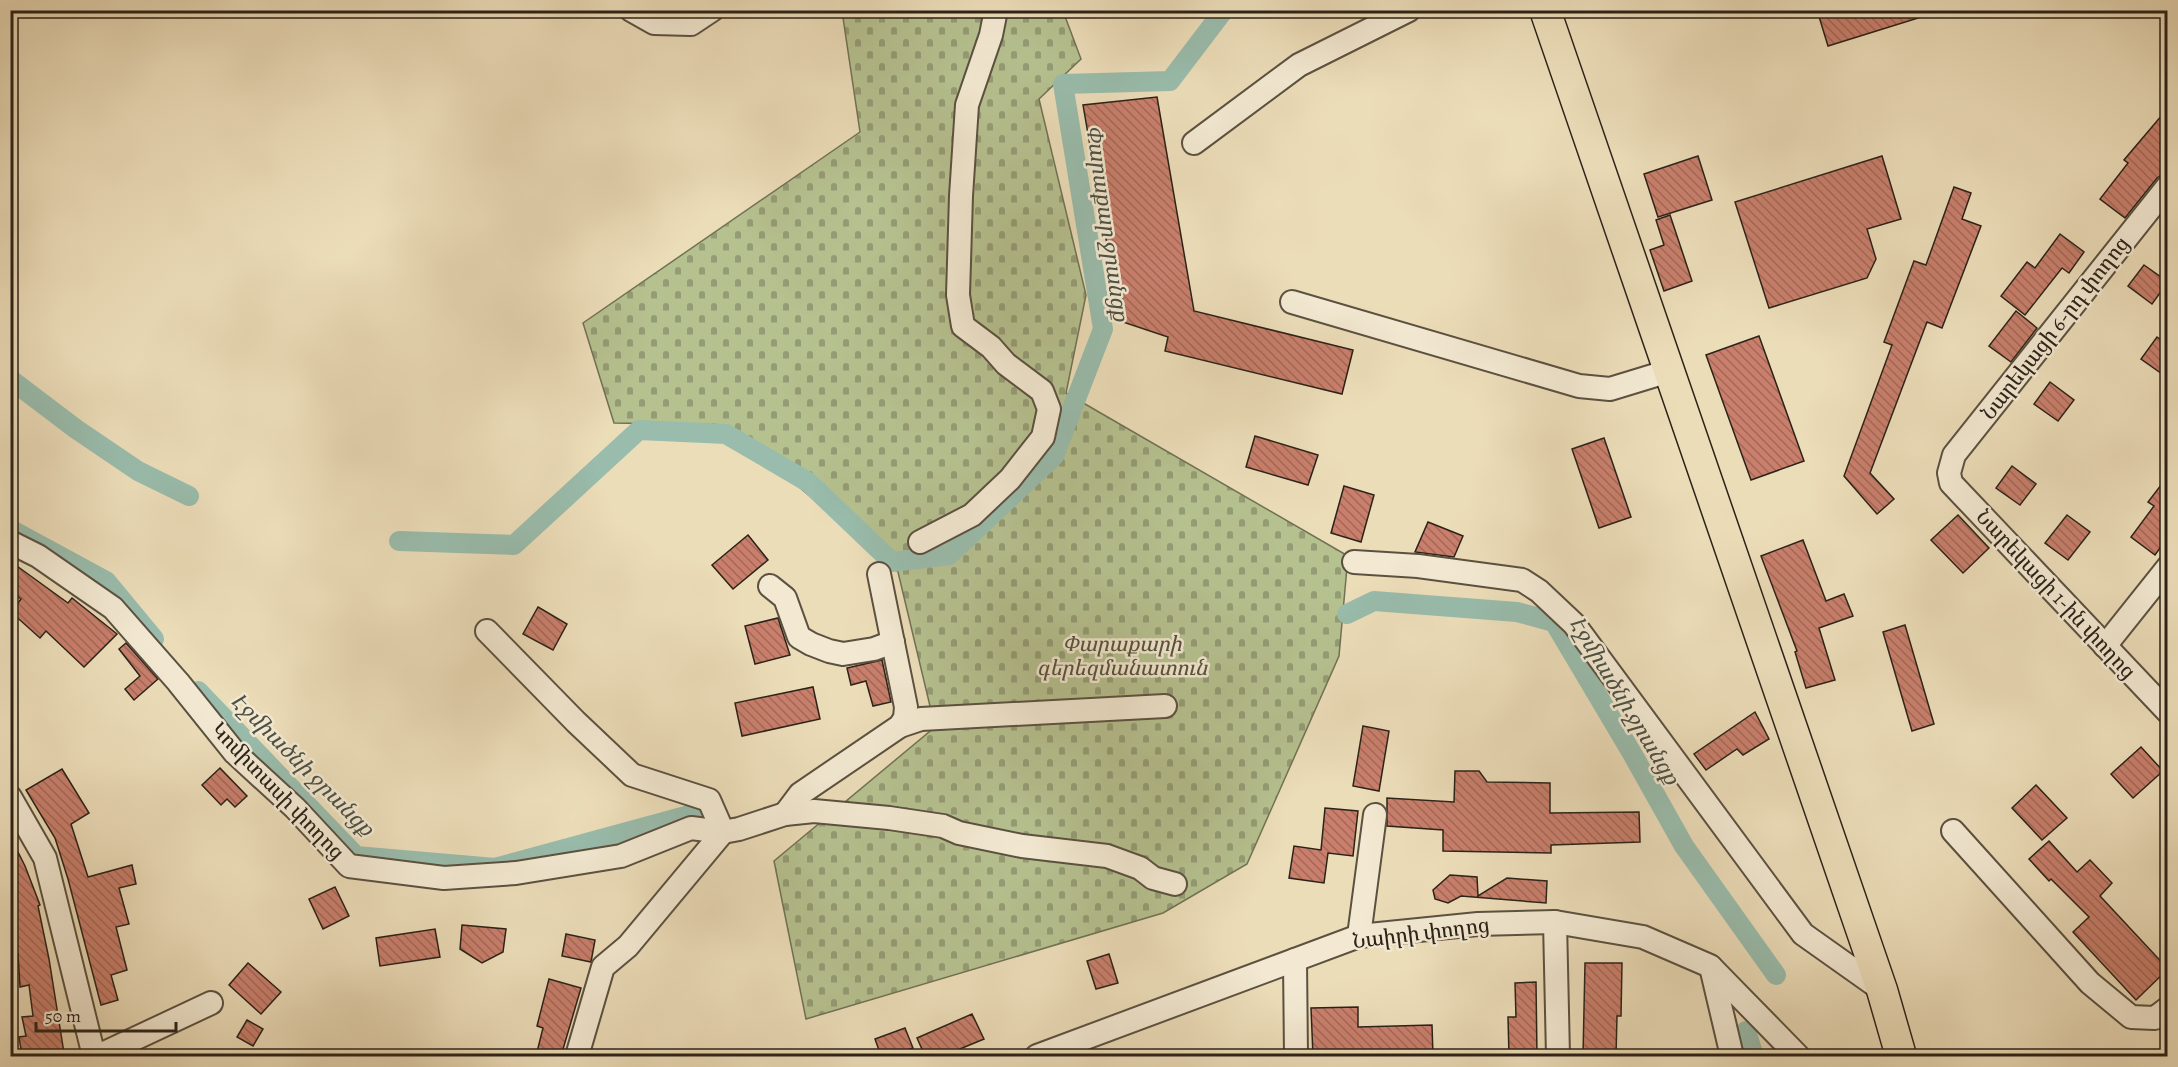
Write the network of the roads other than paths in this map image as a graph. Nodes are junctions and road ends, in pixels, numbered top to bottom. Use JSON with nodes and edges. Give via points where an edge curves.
{"nodes":[{"id":1,"x":631,"y":10,"type":"edge"},
{"id":2,"x":712,"y":10,"type":"edge"},
{"id":3,"x":996,"y":10,"type":"edge"},
{"id":4,"x":1409,"y":10,"type":"edge"},
{"id":5,"x":1545,"y":10,"type":"edge"},
{"id":6,"x":1194,"y":143,"type":"dead end"},
{"id":7,"x":2168,"y":186,"type":"edge"},
{"id":8,"x":1292,"y":302,"type":"dead end"},
{"id":9,"x":1669,"y":371,"type":"junction"},
{"id":10,"x":1949,"y":473,"type":"joint"},
{"id":11,"x":10,"y":542,"type":"edge"},
{"id":12,"x":920,"y":542,"type":"dead end"},
{"id":13,"x":1354,"y":562,"type":"dead end"},
{"id":14,"x":2168,"y":567,"type":"edge"},
{"id":15,"x":879,"y":574,"type":"dead end"},
{"id":16,"x":770,"y":586,"type":"dead end"},
{"id":17,"x":487,"y":631,"type":"dead end"},
{"id":18,"x":893,"y":642,"type":"junction"},
{"id":19,"x":2105,"y":646,"type":"junction"},
{"id":20,"x":1165,"y":706,"type":"dead end"},
{"id":21,"x":2168,"y":712,"type":"edge"},
{"id":22,"x":900,"y":726,"type":"junction"},
{"id":23,"x":10,"y":797,"type":"edge"},
{"id":24,"x":785,"y":814,"type":"junction"},
{"id":25,"x":1375,"y":815,"type":"dead end"},
{"id":26,"x":1953,"y":831,"type":"dead end"},
{"id":27,"x":723,"y":832,"type":"junction"},
{"id":28,"x":1175,"y":884,"type":"dead end"},
{"id":29,"x":1555,"y":922,"type":"junction"},
{"id":30,"x":1359,"y":936,"type":"junction"},
{"id":31,"x":1295,"y":960,"type":"junction"},
{"id":32,"x":1710,"y":966,"type":"junction"},
{"id":33,"x":1882,"y":990,"type":"junction"},
{"id":34,"x":211,"y":1003,"type":"dead end"},
{"id":35,"x":2168,"y":1008,"type":"edge"},
{"id":36,"x":96,"y":1056,"type":"edge"},
{"id":37,"x":577,"y":1056,"type":"edge"},
{"id":38,"x":1038,"y":1056,"type":"edge"},
{"id":39,"x":1296,"y":1056,"type":"edge"},
{"id":40,"x":1558,"y":1056,"type":"edge"},
{"id":41,"x":1732,"y":1056,"type":"edge"},
{"id":42,"x":1798,"y":1056,"type":"edge"},
{"id":43,"x":1901,"y":1056,"type":"edge"}],
"edges":[{"from":1,"to":2,"type":"street","via":[[654,23],[691,24]]},
{"from":3,"to":12,"type":"street","via":[[967,105],[958,296],[963,326],[1042,391],[1049,409],[1043,437],[1010,479],[972,515]]},
{"from":4,"to":6,"type":"street","via":[[1299,65]]},
{"from":5,"to":9,"type":"main road"},
{"from":7,"to":10,"type":"street","name":"Նարեկացի 6-րդ փողոց","via":[[1954,455]]},
{"from":8,"to":9,"type":"street","via":[[1579,386],[1610,389]]},
{"from":9,"to":33,"type":"main road"},
{"from":10,"to":19,"type":"street","name":"Նարեկացի 1-ին փողոց","via":[[1951,483]]},
{"from":11,"to":27,"type":"street","name":"Կոմիտասի փողոց","via":[[38,556],[113,608],[235,753],[350,866],[444,878],[516,873],[621,856],[691,828]]},
{"from":13,"to":33,"type":"street","via":[[1489,574],[1522,580],[1539,591],[1574,624],[1803,934]]},
{"from":14,"to":19,"type":"street"},
{"from":15,"to":18,"type":"street"},
{"from":16,"to":18,"type":"street","via":[[784,598],[799,637],[812,644],[843,654]]},
{"from":17,"to":27,"type":"street","via":[[632,775],[709,800]]},
{"from":18,"to":22,"type":"street","via":[[906,706]]},
{"from":19,"to":21,"type":"street","name":"Նարեկացի 1-ին փողոց"},
{"from":20,"to":22,"type":"street","via":[[921,719]]},
{"from":22,"to":24,"type":"street","via":[[800,794]]},
{"from":23,"to":36,"type":"street","via":[[45,858]]},
{"from":24,"to":27,"type":"street","name":"Կոմիտասի փողոց"},
{"from":24,"to":28,"type":"street","name":"Կոմիտասի փողոց","via":[[814,811],[943,826],[1022,846],[1107,856]]},
{"from":25,"to":30,"type":"street"},
{"from":26,"to":35,"type":"street","via":[[2090,983],[2131,1017],[2155,1018]]},
{"from":27,"to":37,"type":"street","via":[[628,946],[603,968]]},
{"from":29,"to":30,"type":"street","name":"Նաիրի փողոց","via":[[1478,924]]},
{"from":29,"to":32,"type":"street","name":"Նաիրի փողոց","via":[[1643,937]]},
{"from":29,"to":40,"type":"street"},
{"from":30,"to":31,"type":"street","name":"Նաիրի փողոց"},
{"from":31,"to":38,"type":"street","name":"Նաիրի փողոց"},
{"from":31,"to":39,"type":"street"},
{"from":32,"to":41,"type":"street"},
{"from":32,"to":42,"type":"street"},
{"from":33,"to":43,"type":"main road"},
{"from":34,"to":36,"type":"street"}]}
